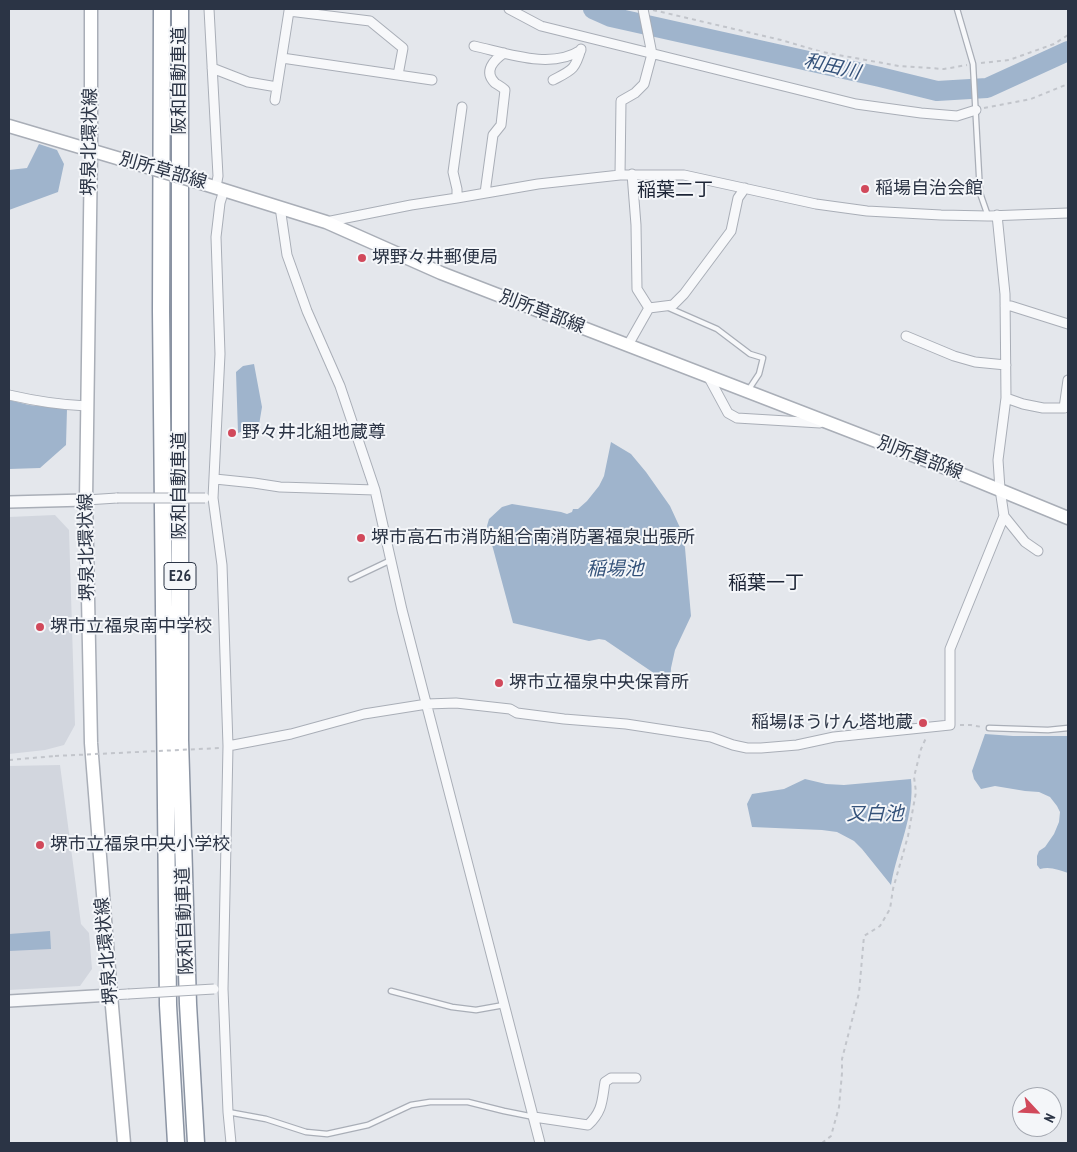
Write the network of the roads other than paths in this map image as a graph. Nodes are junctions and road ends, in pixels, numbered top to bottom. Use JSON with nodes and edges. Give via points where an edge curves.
{"nodes":[{"id":1,"x":92,"y":9,"type":"edge"},
{"id":2,"x":162,"y":9,"type":"edge"},
{"id":3,"x":180,"y":9,"type":"edge"},
{"id":4,"x":209,"y":9,"type":"edge"},
{"id":5,"x":509,"y":9,"type":"edge"},
{"id":6,"x":642,"y":9,"type":"edge"},
{"id":7,"x":957,"y":9,"type":"edge"},
{"id":8,"x":586,"y":37,"type":"junction"},
{"id":9,"x":474,"y":46,"type":"dead end"},
{"id":10,"x":581,"y":50,"type":"junction"},
{"id":11,"x":504,"y":53,"type":"junction"},
{"id":12,"x":652,"y":54,"type":"junction"},
{"id":13,"x":282,"y":58,"type":"junction"},
{"id":14,"x":212,"y":68,"type":"junction"},
{"id":15,"x":398,"y":74,"type":"junction"},
{"id":16,"x":432,"y":80,"type":"dead end"},
{"id":17,"x":553,"y":80,"type":"dead end"},
{"id":18,"x":277,"y":87,"type":"junction"},
{"id":19,"x":274,"y":100,"type":"dead end"},
{"id":20,"x":462,"y":107,"type":"dead end"},
{"id":21,"x":976,"y":110,"type":"junction"},
{"id":22,"x":9,"y":126,"type":"edge"},
{"id":23,"x":91,"y":150,"type":"junction"},
{"id":24,"x":632,"y":174,"type":"junction"},
{"id":25,"x":620,"y":175,"type":"junction"},
{"id":26,"x":220,"y":188,"type":"junction"},
{"id":27,"x":745,"y":188,"type":"junction"},
{"id":28,"x":485,"y":193,"type":"junction"},
{"id":29,"x":457,"y":198,"type":"junction"},
{"id":30,"x":280,"y":207,"type":"junction"},
{"id":31,"x":1068,"y":213,"type":"edge"},
{"id":32,"x":992,"y":216,"type":"junction"},
{"id":33,"x":326,"y":222,"type":"junction"},
{"id":34,"x":666,"y":306,"type":"junction"},
{"id":35,"x":1005,"y":306,"type":"junction"},
{"id":36,"x":649,"y":308,"type":"junction"},
{"id":37,"x":1068,"y":324,"type":"edge"},
{"id":38,"x":906,"y":336,"type":"dead end"},
{"id":39,"x":628,"y":346,"type":"junction"},
{"id":40,"x":1006,"y":365,"type":"junction"},
{"id":41,"x":708,"y":376,"type":"junction"},
{"id":42,"x":1068,"y":380,"type":"edge"},
{"id":43,"x":747,"y":392,"type":"junction"},
{"id":44,"x":9,"y":395,"type":"edge"},
{"id":45,"x":1006,"y":398,"type":"junction"},
{"id":46,"x":87,"y":406,"type":"junction"},
{"id":47,"x":1066,"y":409,"type":"edge"},
{"id":48,"x":829,"y":423,"type":"junction"},
{"id":49,"x":215,"y":479,"type":"junction"},
{"id":50,"x":375,"y":490,"type":"junction"},
{"id":51,"x":1000,"y":490,"type":"junction"},
{"id":52,"x":209,"y":498,"type":"junction"},
{"id":53,"x":86,"y":500,"type":"junction"},
{"id":54,"x":9,"y":502,"type":"edge"},
{"id":55,"x":1004,"y":516,"type":"junction"},
{"id":56,"x":1068,"y":518,"type":"edge"},
{"id":57,"x":1038,"y":551,"type":"dead end"},
{"id":58,"x":391,"y":560,"type":"junction"},
{"id":59,"x":351,"y":579,"type":"dead end"},
{"id":60,"x":427,"y":704,"type":"junction"},
{"id":61,"x":989,"y":728,"type":"road end"},
{"id":62,"x":1068,"y":728,"type":"edge"},
{"id":63,"x":224,"y":747,"type":"junction"},
{"id":64,"x":218,"y":989,"type":"junction"},
{"id":65,"x":391,"y":992,"type":"dead end"},
{"id":66,"x":111,"y":996,"type":"junction"},
{"id":67,"x":9,"y":1001,"type":"edge"},
{"id":68,"x":504,"y":1004,"type":"junction"},
{"id":69,"x":636,"y":1078,"type":"dead end"},
{"id":70,"x":228,"y":1112,"type":"junction"},
{"id":71,"x":534,"y":1117,"type":"junction"},
{"id":72,"x":124,"y":1143,"type":"edge"},
{"id":73,"x":176,"y":1143,"type":"edge"},
{"id":74,"x":196,"y":1143,"type":"edge"},
{"id":75,"x":231,"y":1143,"type":"edge"},
{"id":76,"x":540,"y":1143,"type":"edge"}],
"edges":[{"from":1,"to":23,"type":"main road","name":"堺泉北環状線"},
{"from":2,"to":73,"type":"highway","name":"阪和自動車道","number":"E26","via":[[161,320],[168,1005]]},
{"from":3,"to":74,"type":"highway","name":"阪和自動車道","number":"E26","via":[[180,740]]},
{"from":4,"to":14,"type":"street"},
{"from":5,"to":8,"type":"street","via":[[541,26]]},
{"from":6,"to":12,"type":"street"},
{"from":7,"to":21,"type":"lane","via":[[973,64]]},
{"from":8,"to":10,"type":"street"},
{"from":8,"to":12,"type":"street"},
{"from":9,"to":11,"type":"street"},
{"from":10,"to":11,"type":"street","via":[[565,57],[531,59]]},
{"from":10,"to":17,"type":"street","via":[[578,62],[570,71]]},
{"from":11,"to":28,"type":"street","via":[[491,68],[491,77],[505,90],[501,125],[493,135]]},
{"from":12,"to":21,"type":"street","via":[[856,104],[957,116]]},
{"from":12,"to":25,"type":"street","via":[[644,84],[621,101]]},
{"from":13,"to":15,"type":"street"},
{"from":13,"to":15,"type":"street","via":[[289,11],[370,21],[403,48]]},
{"from":13,"to":18,"type":"street"},
{"from":14,"to":18,"type":"street","via":[[248,82]]},
{"from":14,"to":26,"type":"street"},
{"from":15,"to":16,"type":"street"},
{"from":18,"to":19,"type":"street"},
{"from":20,"to":29,"type":"street","via":[[453,172]]},
{"from":21,"to":32,"type":"lane","via":[[980,193]]},
{"from":22,"to":23,"type":"main road","name":"別所草部線"},
{"from":23,"to":26,"type":"main road","name":"別所草部線","bridge":true},
{"from":23,"to":46,"type":"main road","name":"堺泉北環状線"},
{"from":24,"to":25,"type":"street"},
{"from":24,"to":27,"type":"street","via":[[684,175]]},
{"from":24,"to":36,"type":"street","via":[[637,289]]},
{"from":25,"to":28,"type":"street"},
{"from":26,"to":30,"type":"main road","name":"別所草部線"},
{"from":26,"to":49,"type":"street","via":[[216,237],[220,354]]},
{"from":27,"to":32,"type":"street","via":[[816,204],[867,211]]},
{"from":27,"to":34,"type":"street","via":[[738,198],[731,231],[684,294],[673,305]]},
{"from":28,"to":29,"type":"street"},
{"from":29,"to":33,"type":"street"},
{"from":30,"to":33,"type":"main road","name":"別所草部線"},
{"from":30,"to":50,"type":"street","via":[[287,255],[340,386]]},
{"from":31,"to":32,"type":"street"},
{"from":32,"to":35,"type":"street","via":[[1006,294]]},
{"from":33,"to":39,"type":"main road","name":"別所草部線","via":[[441,273]]},
{"from":34,"to":36,"type":"street"},
{"from":34,"to":43,"type":"lane","via":[[717,329],[750,354],[763,358],[759,374]]},
{"from":35,"to":37,"type":"street"},
{"from":35,"to":40,"type":"street"},
{"from":36,"to":39,"type":"street"},
{"from":38,"to":40,"type":"street","via":[[954,356]]},
{"from":39,"to":41,"type":"main road","name":"別所草部線"},
{"from":40,"to":45,"type":"street"},
{"from":41,"to":43,"type":"main road","name":"別所草部線"},
{"from":41,"to":48,"type":"street","via":[[728,413],[738,418]]},
{"from":42,"to":47,"type":"street"},
{"from":43,"to":48,"type":"main road","name":"別所草部線"},
{"from":44,"to":46,"type":"street","via":[[35,402]]},
{"from":45,"to":47,"type":"street","via":[[1043,408]]},
{"from":45,"to":51,"type":"street","via":[[998,460]]},
{"from":46,"to":53,"type":"main road","name":"堺泉北環状線"},
{"from":48,"to":51,"type":"main road","name":"別所草部線"},
{"from":49,"to":50,"type":"street","via":[[280,487]]},
{"from":49,"to":52,"type":"street"},
{"from":50,"to":58,"type":"street"},
{"from":51,"to":55,"type":"street"},
{"from":51,"to":56,"type":"main road","name":"別所草部線"},
{"from":52,"to":53,"type":"street","bridge":true},
{"from":52,"to":63,"type":"street","via":[[222,565]]},
{"from":53,"to":54,"type":"street"},
{"from":53,"to":66,"type":"main road","name":"堺泉北環状線","via":[[91,743]]},
{"from":55,"to":57,"type":"street","via":[[1025,542]]},
{"from":55,"to":60,"type":"street","via":[[950,648],[950,725],[797,745],[747,748],[711,737],[626,724],[564,719],[456,703]]},
{"from":58,"to":59,"type":"lane"},
{"from":58,"to":60,"type":"street"},
{"from":60,"to":63,"type":"street","via":[[364,714],[291,734]]},
{"from":60,"to":68,"type":"street"},
{"from":61,"to":62,"type":"lane"},
{"from":63,"to":64,"type":"street"},
{"from":64,"to":66,"type":"street","bridge":true},
{"from":64,"to":70,"type":"street"},
{"from":65,"to":68,"type":"lane","via":[[452,1008],[476,1010]]},
{"from":66,"to":67,"type":"street"},
{"from":66,"to":72,"type":"main road","name":"堺泉北環状線"},
{"from":68,"to":71,"type":"street"},
{"from":69,"to":71,"type":"street","via":[[611,1078],[605,1082],[600,1110],[588,1125]]},
{"from":70,"to":71,"type":"lane","via":[[266,1119],[306,1132],[327,1134],[368,1125],[411,1106],[430,1102],[468,1102]]},
{"from":70,"to":75,"type":"street"},
{"from":71,"to":76,"type":"street"}]}
